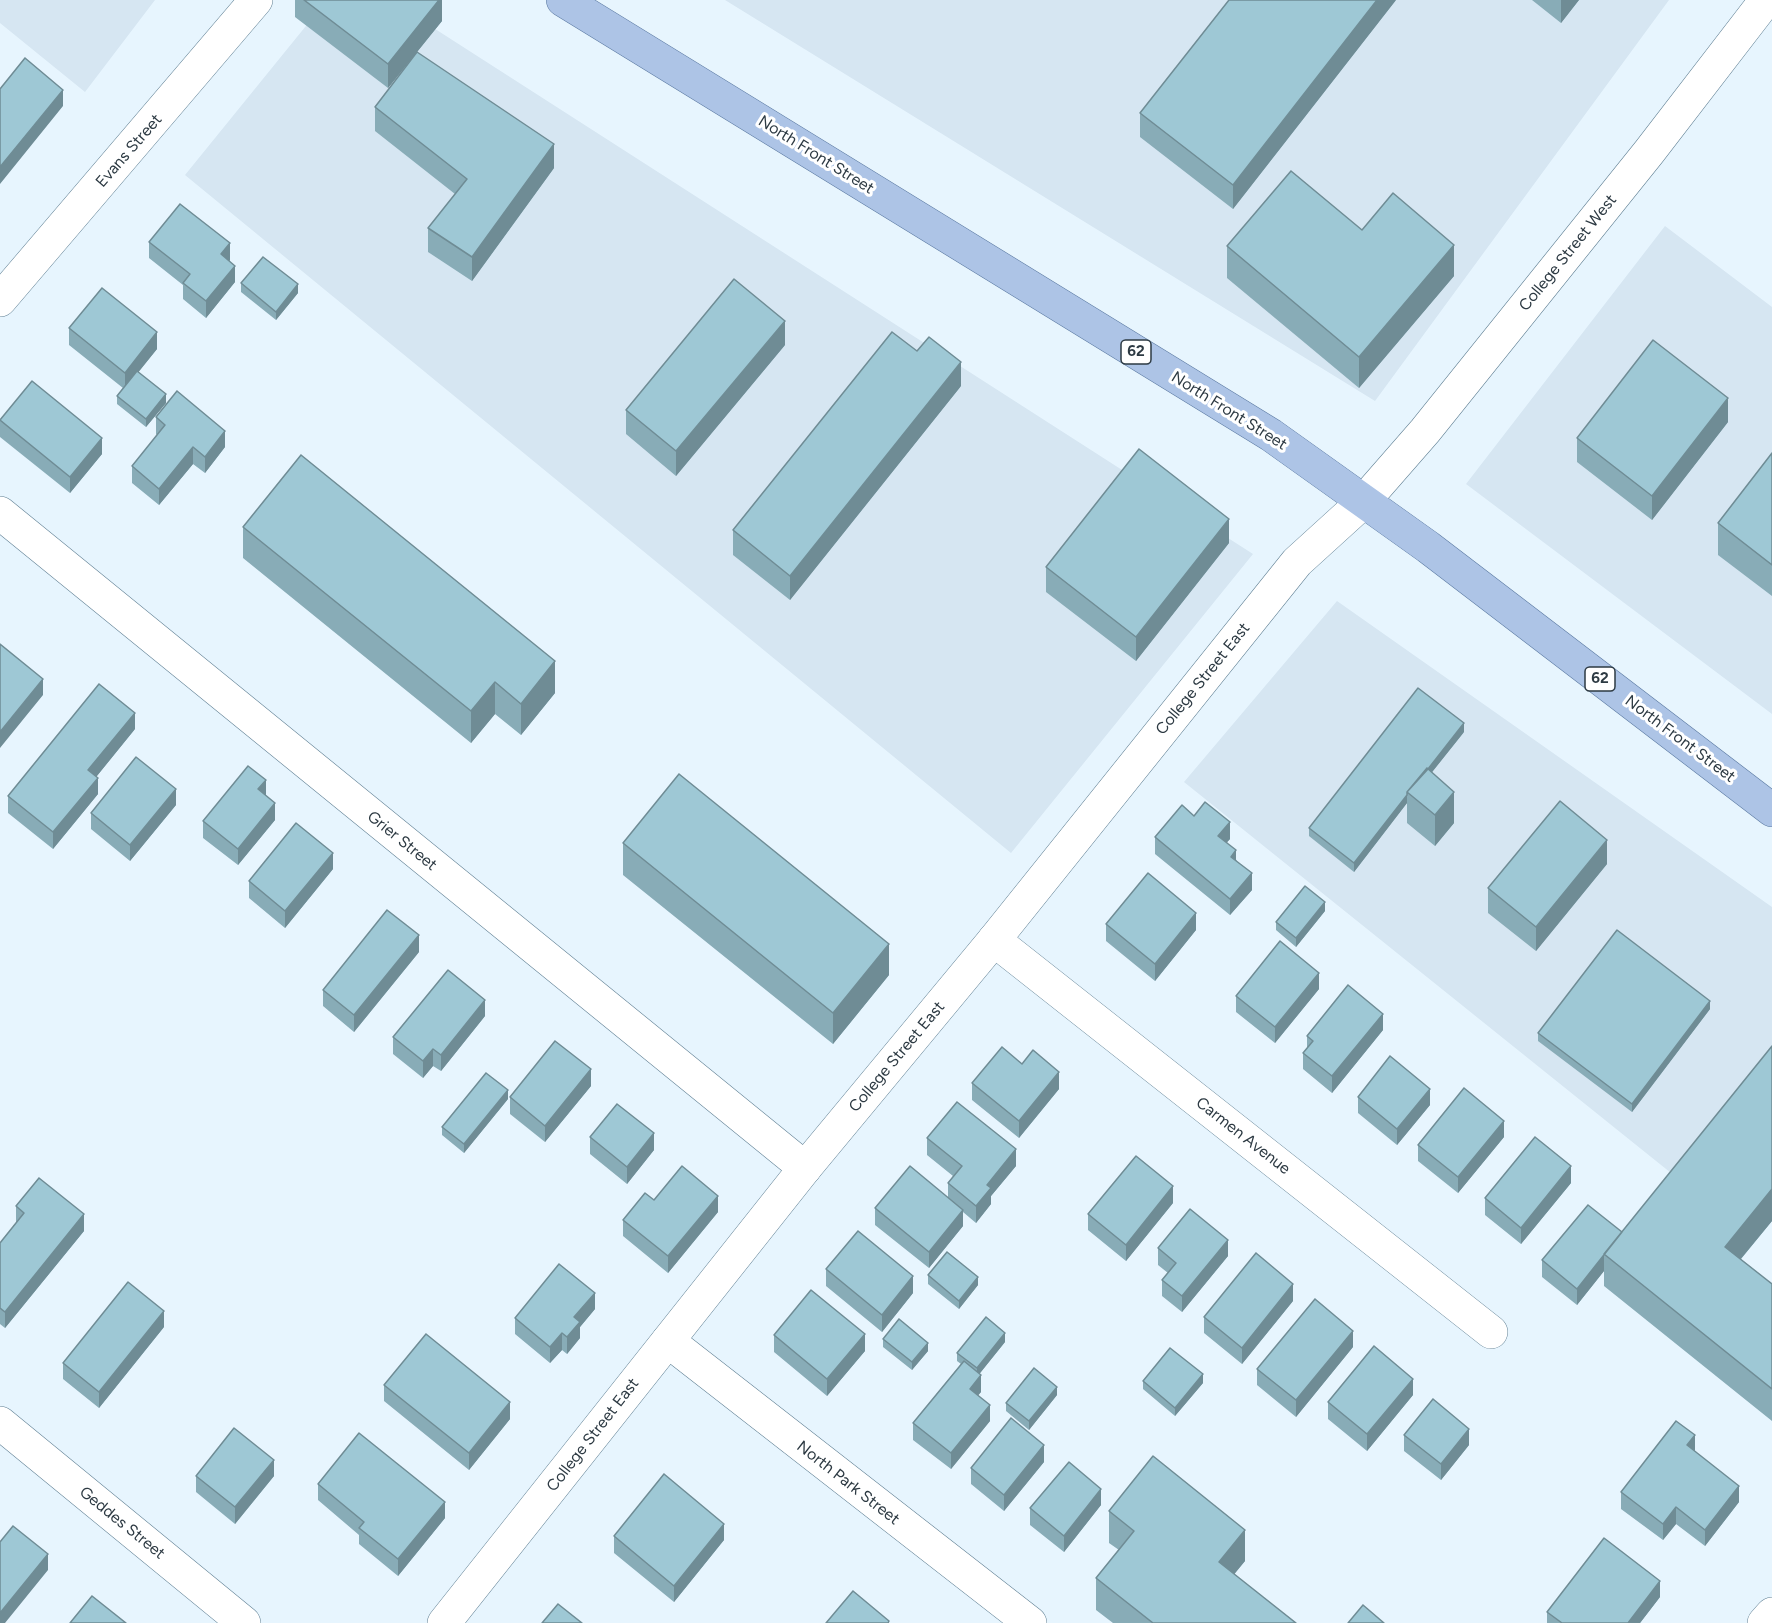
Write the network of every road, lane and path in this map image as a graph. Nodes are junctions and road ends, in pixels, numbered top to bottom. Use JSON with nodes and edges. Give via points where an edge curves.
{"nodes":[{"id":1,"x":256,"y":0,"type":"edge"},
{"id":2,"x":563,"y":0,"type":"edge"},
{"id":3,"x":1766,"y":0,"type":"edge"},
{"id":4,"x":0,"y":300,"type":"edge"},
{"id":5,"x":1363,"y":502,"type":"junction"},
{"id":6,"x":0,"y":513,"type":"edge"},
{"id":7,"x":1772,"y":810,"type":"edge"},
{"id":8,"x":994,"y":940,"type":"junction"},
{"id":9,"x":805,"y":1168,"type":"junction"},
{"id":10,"x":1491,"y":1332,"type":"dead end"},
{"id":11,"x":668,"y":1341,"type":"junction"},
{"id":12,"x":0,"y":1423,"type":"edge"},
{"id":13,"x":1772,"y":1614,"type":"edge"},
{"id":14,"x":244,"y":1623,"type":"edge"},
{"id":15,"x":444,"y":1623,"type":"edge"},
{"id":16,"x":1030,"y":1623,"type":"edge"},
{"id":17,"x":1764,"y":1623,"type":"edge"}],
"edges":[{"from":1,"to":4,"type":"street","name":"Evans Street"},
{"from":2,"to":5,"type":"main road","name":"North Front Street","number":"62","via":[[1271,435]]},
{"from":3,"to":5,"type":"street","name":"College Street West","via":[[1649,152],[1425,431]]},
{"from":5,"to":7,"type":"main road","name":"North Front Street","number":"62","via":[[1428,547]]},
{"from":5,"to":8,"type":"street","name":"College Street East","via":[[1297,562]]},
{"from":6,"to":9,"type":"street","name":"Grier Street"},
{"from":8,"to":9,"type":"street","name":"College Street East"},
{"from":8,"to":10,"type":"street","name":"Carmen Avenue"},
{"from":9,"to":11,"type":"street","name":"College Street East"},
{"from":11,"to":15,"type":"street","name":"College Street East"},
{"from":11,"to":16,"type":"street","name":"North Park Street"},
{"from":12,"to":14,"type":"street","name":"Geddes Street"},
{"from":13,"to":17,"type":"street"}]}
